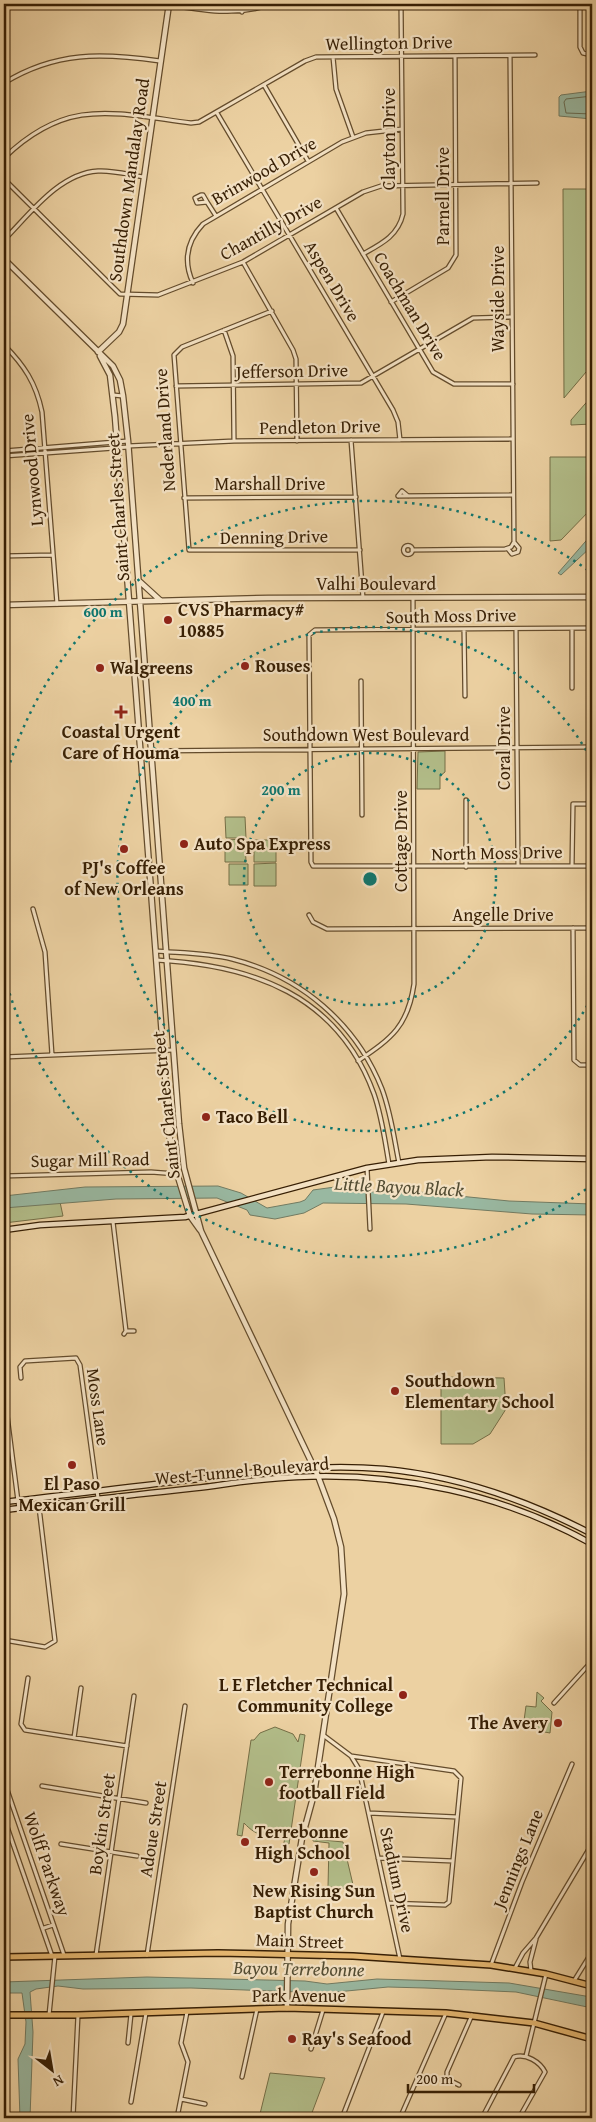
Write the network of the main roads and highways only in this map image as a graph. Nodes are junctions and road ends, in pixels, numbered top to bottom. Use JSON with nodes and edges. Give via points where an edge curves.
{"nodes":[{"id":1,"x":4,"y":1957,"type":"edge"},
{"id":2,"x":592,"y":1986,"type":"edge"},
{"id":3,"x":4,"y":2015,"type":"edge"},
{"id":4,"x":592,"y":2039,"type":"edge"}],
"edges":[{"from":1,"to":2,"type":"main road","name":"Main Street","via":[[288,1954],[400,1959],[491,1965]]},
{"from":3,"to":4,"type":"main road","name":"Park Avenue","via":[[287,2008],[472,2014],[534,2023]]}]}
